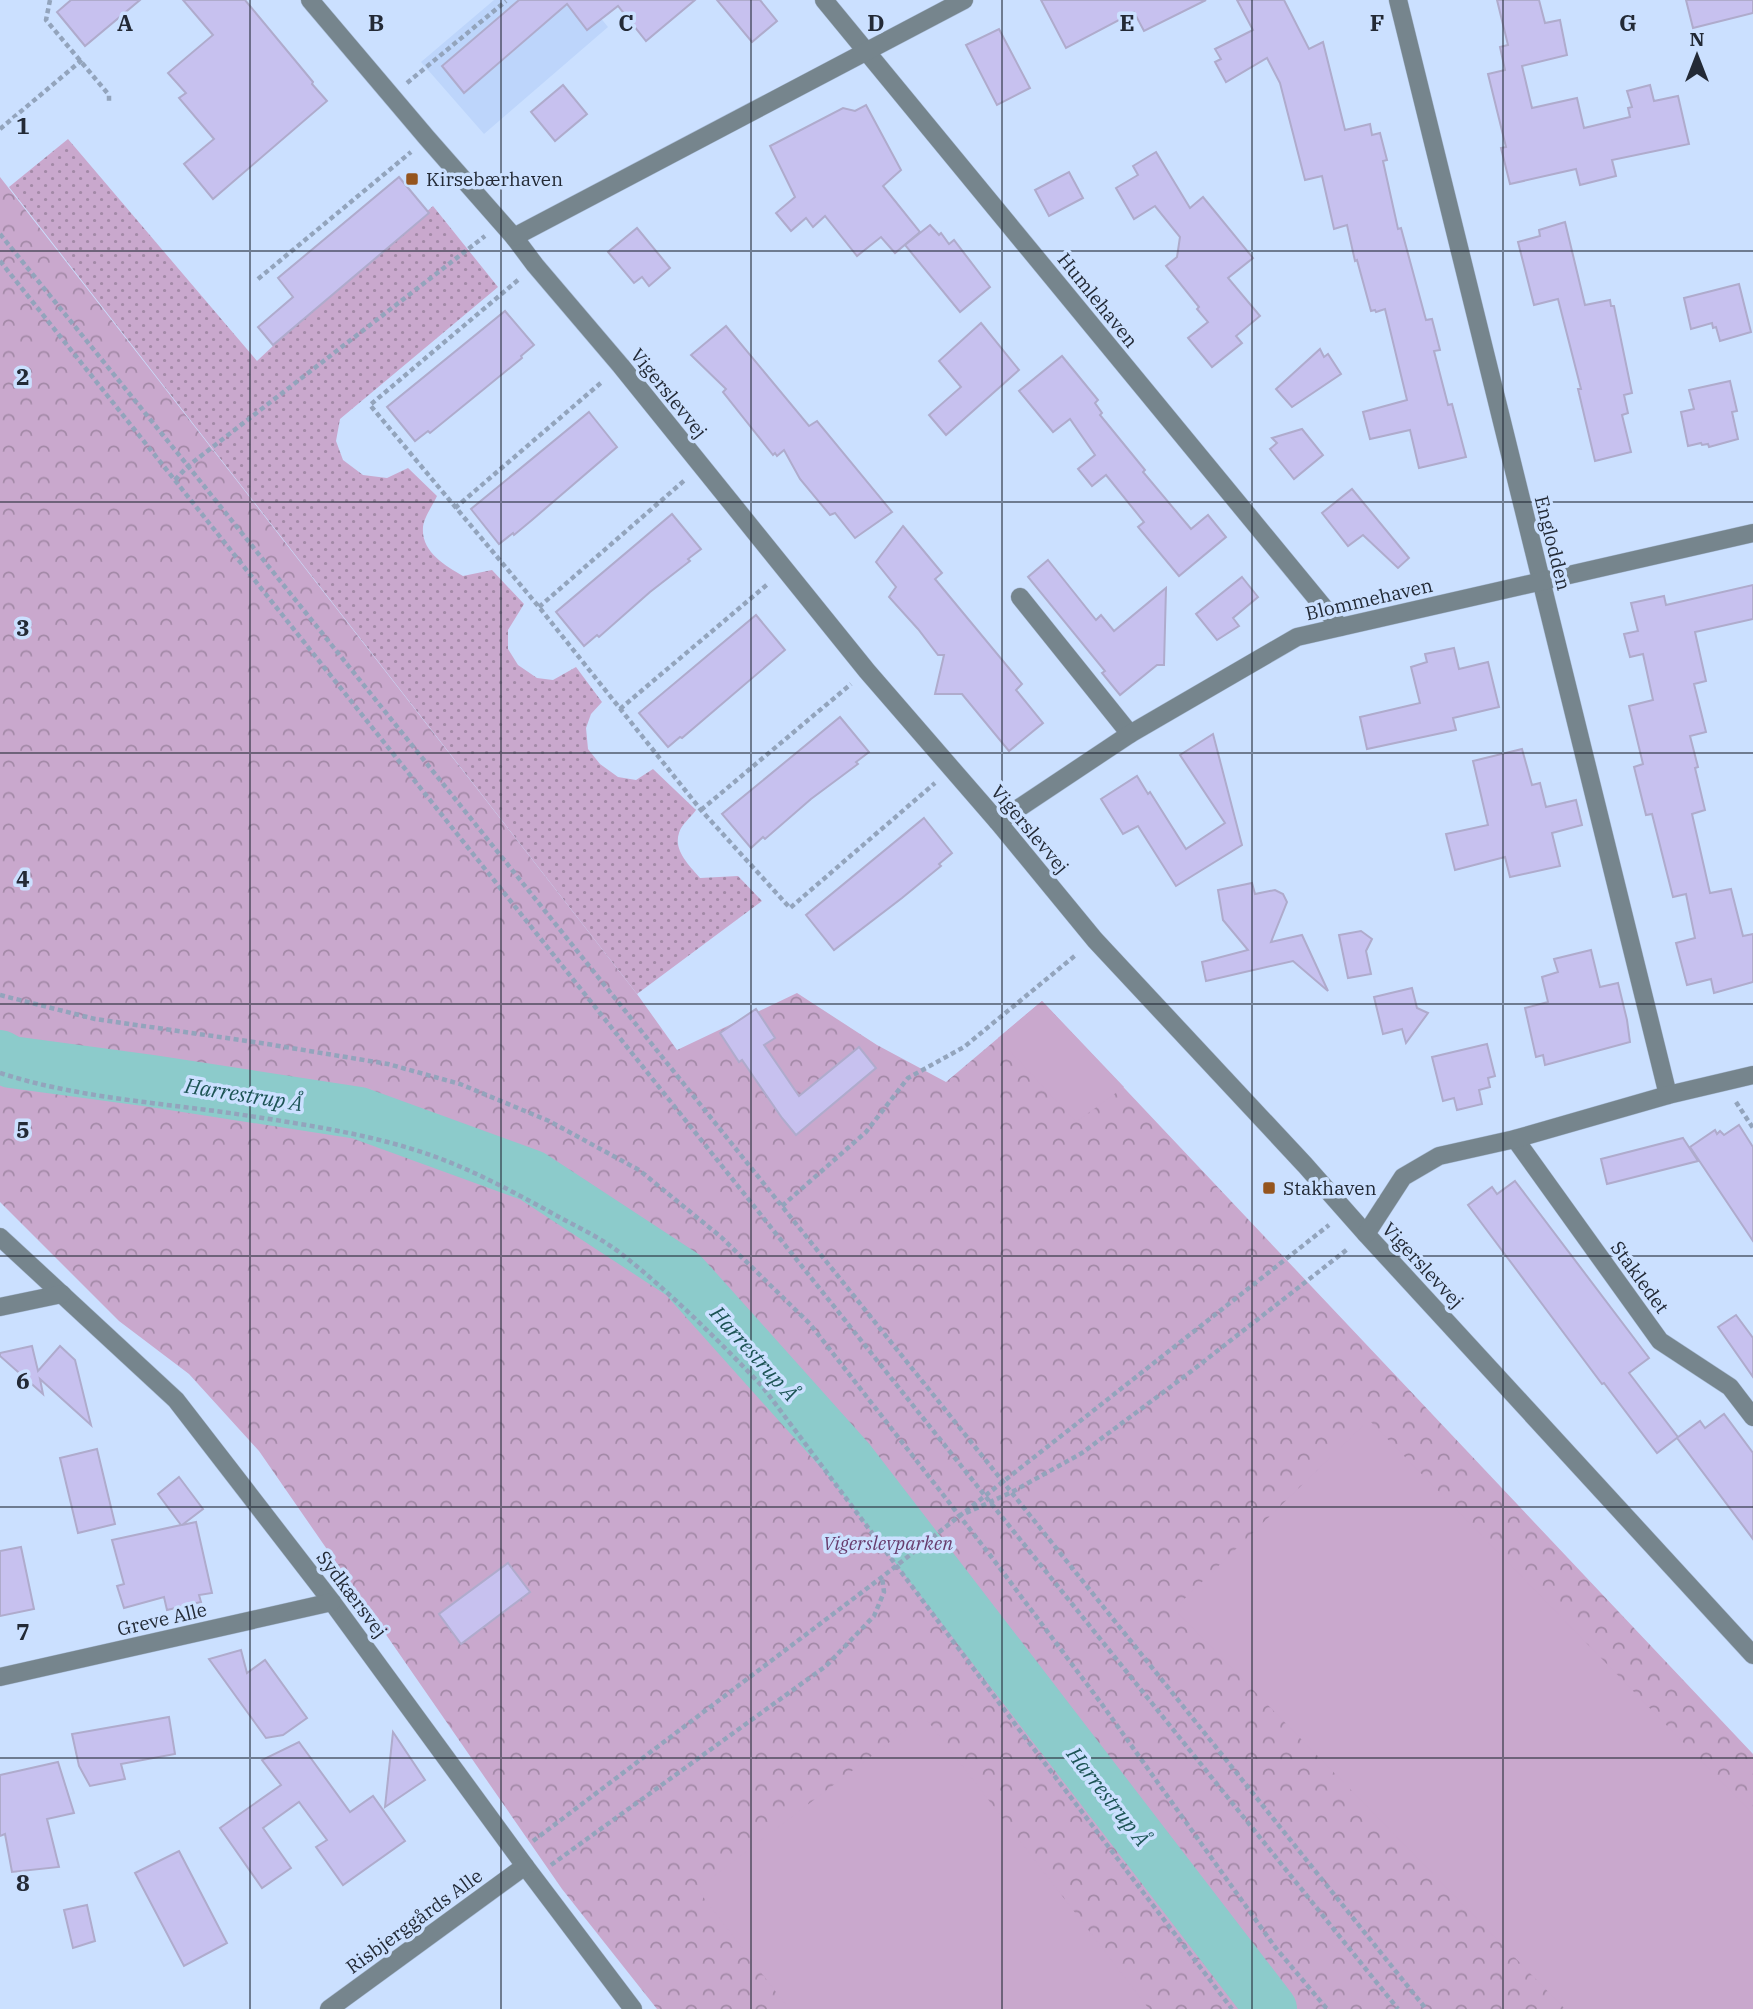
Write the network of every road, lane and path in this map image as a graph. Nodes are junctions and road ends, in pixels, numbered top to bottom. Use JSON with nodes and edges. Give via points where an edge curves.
{"nodes":[{"id":1,"x":50,"y":0,"type":"edge"},
{"id":2,"x":310,"y":0,"type":"edge"},
{"id":3,"x":824,"y":0,"type":"edge"},
{"id":4,"x":964,"y":0,"type":"edge"},
{"id":5,"x":1398,"y":0,"type":"edge"},
{"id":6,"x":506,"y":1,"type":"edge"},
{"id":7,"x":866,"y":52,"type":"junction"},
{"id":8,"x":82,"y":60,"type":"junction"},
{"id":9,"x":391,"y":96,"type":"junction"},
{"id":10,"x":109,"y":103,"type":"dead end"},
{"id":11,"x":0,"y":129,"type":"edge"},
{"id":12,"x":427,"y":138,"type":"junction"},
{"id":13,"x":502,"y":223,"type":"junction"},
{"id":14,"x":0,"y":234,"type":"edge"},
{"id":15,"x":514,"y":237,"type":"junction"},
{"id":16,"x":0,"y":261,"type":"edge"},
{"id":17,"x":535,"y":265,"type":"junction"},
{"id":18,"x":258,"y":279,"type":"dead end"},
{"id":19,"x":621,"y":366,"type":"junction"},
{"id":20,"x":188,"y":466,"type":"junction"},
{"id":21,"x":701,"y":466,"type":"junction"},
{"id":22,"x":175,"y":480,"type":"junction"},
{"id":23,"x":455,"y":508,"type":"junction"},
{"id":24,"x":1753,"y":533,"type":"edge"},
{"id":25,"x":785,"y":569,"type":"junction"},
{"id":26,"x":1541,"y":581,"type":"junction"},
{"id":27,"x":1020,"y":597,"type":"dead end"},
{"id":28,"x":539,"y":607,"type":"junction"},
{"id":29,"x":1340,"y":627,"type":"junction"},
{"id":30,"x":867,"y":671,"type":"junction"},
{"id":31,"x":621,"y":709,"type":"junction"},
{"id":32,"x":1130,"y":734,"type":"junction"},
{"id":33,"x":952,"y":769,"type":"junction"},
{"id":34,"x":701,"y":810,"type":"junction"},
{"id":35,"x":998,"y":822,"type":"junction"},
{"id":36,"x":1095,"y":940,"type":"junction"},
{"id":37,"x":0,"y":995,"type":"edge"},
{"id":38,"x":0,"y":1073,"type":"edge"},
{"id":39,"x":1753,"y":1075,"type":"edge"},
{"id":40,"x":1668,"y":1096,"type":"junction"},
{"id":41,"x":1515,"y":1139,"type":"junction"},
{"id":42,"x":782,"y":1206,"type":"junction"},
{"id":43,"x":1346,"y":1212,"type":"junction"},
{"id":44,"x":1366,"y":1234,"type":"junction"},
{"id":45,"x":0,"y":1237,"type":"edge"},
{"id":46,"x":62,"y":1294,"type":"junction"},
{"id":47,"x":0,"y":1307,"type":"edge"},
{"id":48,"x":1753,"y":1417,"type":"edge"},
{"id":49,"x":1003,"y":1481,"type":"junction"},
{"id":50,"x":1012,"y":1492,"type":"junction"},
{"id":51,"x":985,"y":1495,"type":"junction"},
{"id":52,"x":990,"y":1502,"type":"junction"},
{"id":53,"x":960,"y":1516,"type":"junction"},
{"id":54,"x":896,"y":1565,"type":"junction"},
{"id":55,"x":882,"y":1577,"type":"junction"},
{"id":56,"x":332,"y":1602,"type":"junction"},
{"id":57,"x":1753,"y":1655,"type":"edge"},
{"id":58,"x":0,"y":1677,"type":"edge"},
{"id":59,"x":520,"y":1860,"type":"junction"},
{"id":60,"x":329,"y":2009,"type":"edge"},
{"id":61,"x":633,"y":2009,"type":"edge"},
{"id":62,"x":1232,"y":2009,"type":"edge"},
{"id":63,"x":1327,"y":2009,"type":"edge"},
{"id":64,"x":1398,"y":2009,"type":"edge"},
{"id":65,"x":1426,"y":2009,"type":"edge"}],
"edges":[{"from":1,"to":8,"type":"path","via":[[46,20]]},
{"from":2,"to":9,"type":"street","name":"Vigerslevvej"},
{"from":3,"to":7,"type":"street","name":"Humlehaven"},
{"from":4,"to":7,"type":"street"},
{"from":5,"to":26,"type":"street","name":"Englodden"},
{"from":6,"to":9,"type":"path"},
{"from":7,"to":15,"type":"street"},
{"from":7,"to":29,"type":"street","name":"Humlehaven"},
{"from":8,"to":10,"type":"path","via":[[109,95]]},
{"from":8,"to":11,"type":"path"},
{"from":9,"to":12,"type":"street","name":"Vigerslevvej"},
{"from":12,"to":13,"type":"street","name":"Vigerslevvej"},
{"from":12,"to":18,"type":"path"},
{"from":13,"to":15,"type":"street","name":"Vigerslevvej"},
{"from":13,"to":20,"type":"path"},
{"from":14,"to":20,"type":"path"},
{"from":15,"to":17,"type":"street","name":"Vigerslevvej"},
{"from":16,"to":22,"type":"path"},
{"from":17,"to":19,"type":"street","name":"Vigerslevvej"},
{"from":17,"to":23,"type":"path","via":[[370,405]]},
{"from":19,"to":21,"type":"street","name":"Vigerslevvej"},
{"from":19,"to":23,"type":"path"},
{"from":20,"to":22,"type":"path"},
{"from":20,"to":42,"type":"path"},
{"from":21,"to":25,"type":"street","name":"Vigerslevvej"},
{"from":21,"to":28,"type":"path"},
{"from":22,"to":51,"type":"path"},
{"from":23,"to":28,"type":"path"},
{"from":24,"to":26,"type":"street","name":"Blommehaven"},
{"from":25,"to":30,"type":"street","name":"Vigerslevvej"},
{"from":25,"to":31,"type":"path"},
{"from":26,"to":29,"type":"street","name":"Blommehaven"},
{"from":26,"to":40,"type":"street","name":"Englodden"},
{"from":27,"to":32,"type":"street"},
{"from":28,"to":31,"type":"path"},
{"from":29,"to":32,"type":"street","name":"Blommehaven","via":[[1297,637]]},
{"from":30,"to":33,"type":"street","name":"Vigerslevvej"},
{"from":30,"to":34,"type":"path"},
{"from":31,"to":34,"type":"path"},
{"from":32,"to":35,"type":"street","name":"Blommehaven"},
{"from":33,"to":34,"type":"path","via":[[790,908]]},
{"from":33,"to":35,"type":"street","name":"Vigerslevvej"},
{"from":35,"to":36,"type":"street","name":"Vigerslevvej"},
{"from":36,"to":42,"type":"path","via":[[964,1047],[908,1078],[866,1132]]},
{"from":36,"to":43,"type":"street","name":"Vigerslevvej"},
{"from":37,"to":53,"type":"path","via":[[95,1019],[388,1064],[460,1084],[560,1127],[639,1170],[721,1237],[810,1324]]},
{"from":38,"to":54,"type":"path","via":[[118,1098],[320,1127],[459,1166],[523,1198],[616,1250],[725,1347],[762,1386]]},
{"from":39,"to":40,"type":"street"},
{"from":40,"to":41,"type":"street"},
{"from":41,"to":44,"type":"street","via":[[1439,1156],[1403,1177]]},
{"from":41,"to":48,"type":"street","name":"Stakledet","via":[[1660,1341],[1730,1387]]},
{"from":42,"to":49,"type":"path"},
{"from":43,"to":44,"type":"street","name":"Vigerslevvej"},
{"from":43,"to":49,"type":"path"},
{"from":44,"to":50,"type":"path","via":[[1082,1453]]},
{"from":44,"to":57,"type":"street","name":"Vigerslevvej"},
{"from":45,"to":46,"type":"street","name":"Sydkærsvej"},
{"from":46,"to":47,"type":"street"},
{"from":46,"to":56,"type":"street","name":"Sydkærsvej","via":[[176,1400]]},
{"from":49,"to":50,"type":"path"},
{"from":49,"to":51,"type":"path"},
{"from":50,"to":52,"type":"path"},
{"from":50,"to":65,"type":"path"},
{"from":51,"to":52,"type":"path"},
{"from":51,"to":53,"type":"path"},
{"from":52,"to":53,"type":"path"},
{"from":52,"to":64,"type":"path"},
{"from":53,"to":54,"type":"path"},
{"from":53,"to":63,"type":"path","via":[[1275,1947]]},
{"from":54,"to":55,"type":"path"},
{"from":54,"to":62,"type":"path"},
{"from":55,"to":59,"type":"path"},
{"from":55,"to":59,"type":"path","via":[[884,1592],[874,1616],[825,1666],[554,1864]]},
{"from":56,"to":58,"type":"street","name":"Greve Alle"},
{"from":56,"to":59,"type":"street","name":"Sydkærsvej"},
{"from":59,"to":60,"type":"street","name":"Risbjerggårds Alle"},
{"from":59,"to":61,"type":"street","name":"Sydkærsvej"}]}
